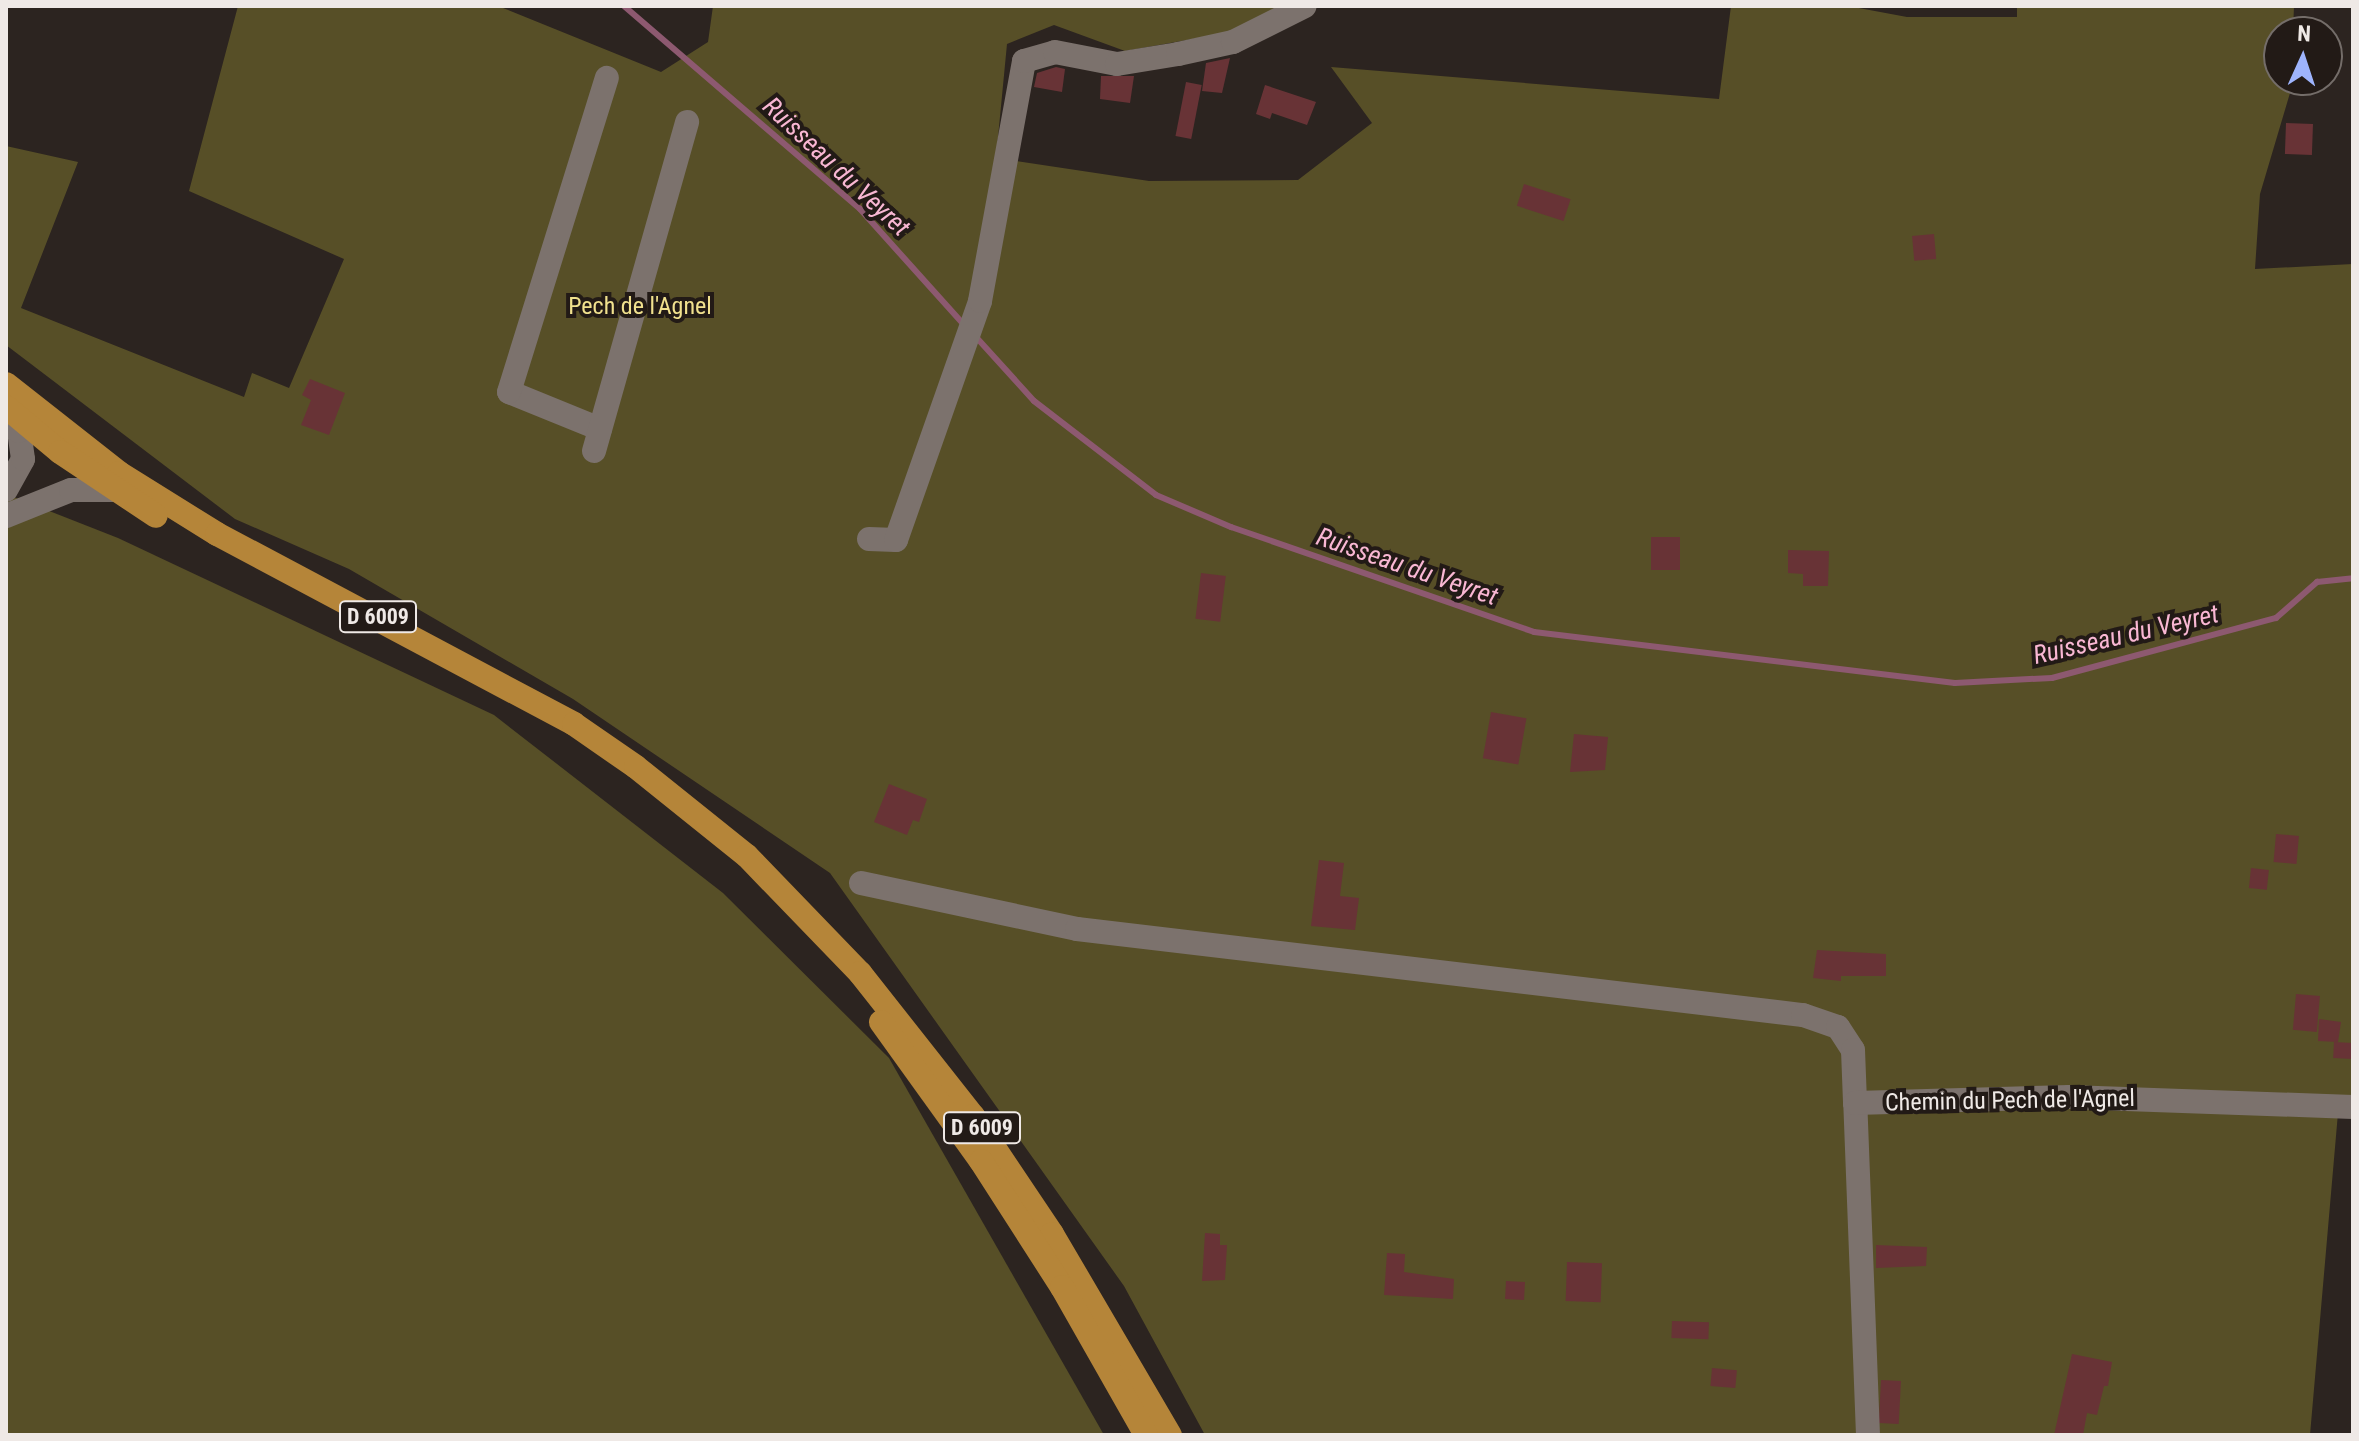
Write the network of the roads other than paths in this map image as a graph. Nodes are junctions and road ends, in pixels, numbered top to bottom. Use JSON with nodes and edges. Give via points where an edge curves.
{"nodes":[{"id":1,"x":1305,"y":6,"type":"edge"},
{"id":2,"x":607,"y":78,"type":"dead end"},
{"id":3,"x":687,"y":122,"type":"dead end"},
{"id":4,"x":6,"y":384,"type":"edge"},
{"id":5,"x":7,"y":408,"type":"edge"},
{"id":6,"x":6,"y":490,"type":"edge"},
{"id":7,"x":113,"y":490,"type":"junction"},
{"id":8,"x":6,"y":516,"type":"edge"},
{"id":9,"x":869,"y":539,"type":"dead end"},
{"id":10,"x":861,"y":883,"type":"dead end"},
{"id":11,"x":1855,"y":1103,"type":"junction"},
{"id":12,"x":2353,"y":1107,"type":"edge"},
{"id":13,"x":1146,"y":1435,"type":"edge"},
{"id":14,"x":1170,"y":1435,"type":"edge"},
{"id":15,"x":1868,"y":1435,"type":"edge"}],
"edges":[{"from":1,"to":9,"type":"street","via":[[1233,42],[1178,54],[1117,64],[1055,52],[1024,61],[975,316],[896,540]]},
{"from":2,"to":3,"type":"street","via":[[509,392],[597,440]]},
{"from":4,"to":14,"type":"main road","number":"D 6009","via":[[106,464],[217,534],[574,724],[747,856],[860,973],[973,1116],[1052,1234]]},
{"from":5,"to":6,"type":"street","via":[[19,431],[23,459]]},
{"from":5,"to":7,"type":"main road","number":"D 6009"},
{"from":7,"to":8,"type":"street","via":[[59,493]]},
{"from":7,"to":13,"type":"main road","number":"D 6009","via":[[211,549],[468,680],[550,728],[654,799],[746,876],[880,1021],[944,1107],[1062,1287]]},
{"from":10,"to":11,"type":"street","via":[[1077,929],[1803,1015],[1838,1027],[1853,1050]]},
{"from":11,"to":12,"type":"street","name":"Chemin du Pech de l'Agnel","via":[[2069,1097]]},
{"from":11,"to":15,"type":"street","name":"Chemin du Pech de l'Agnel"}]}
